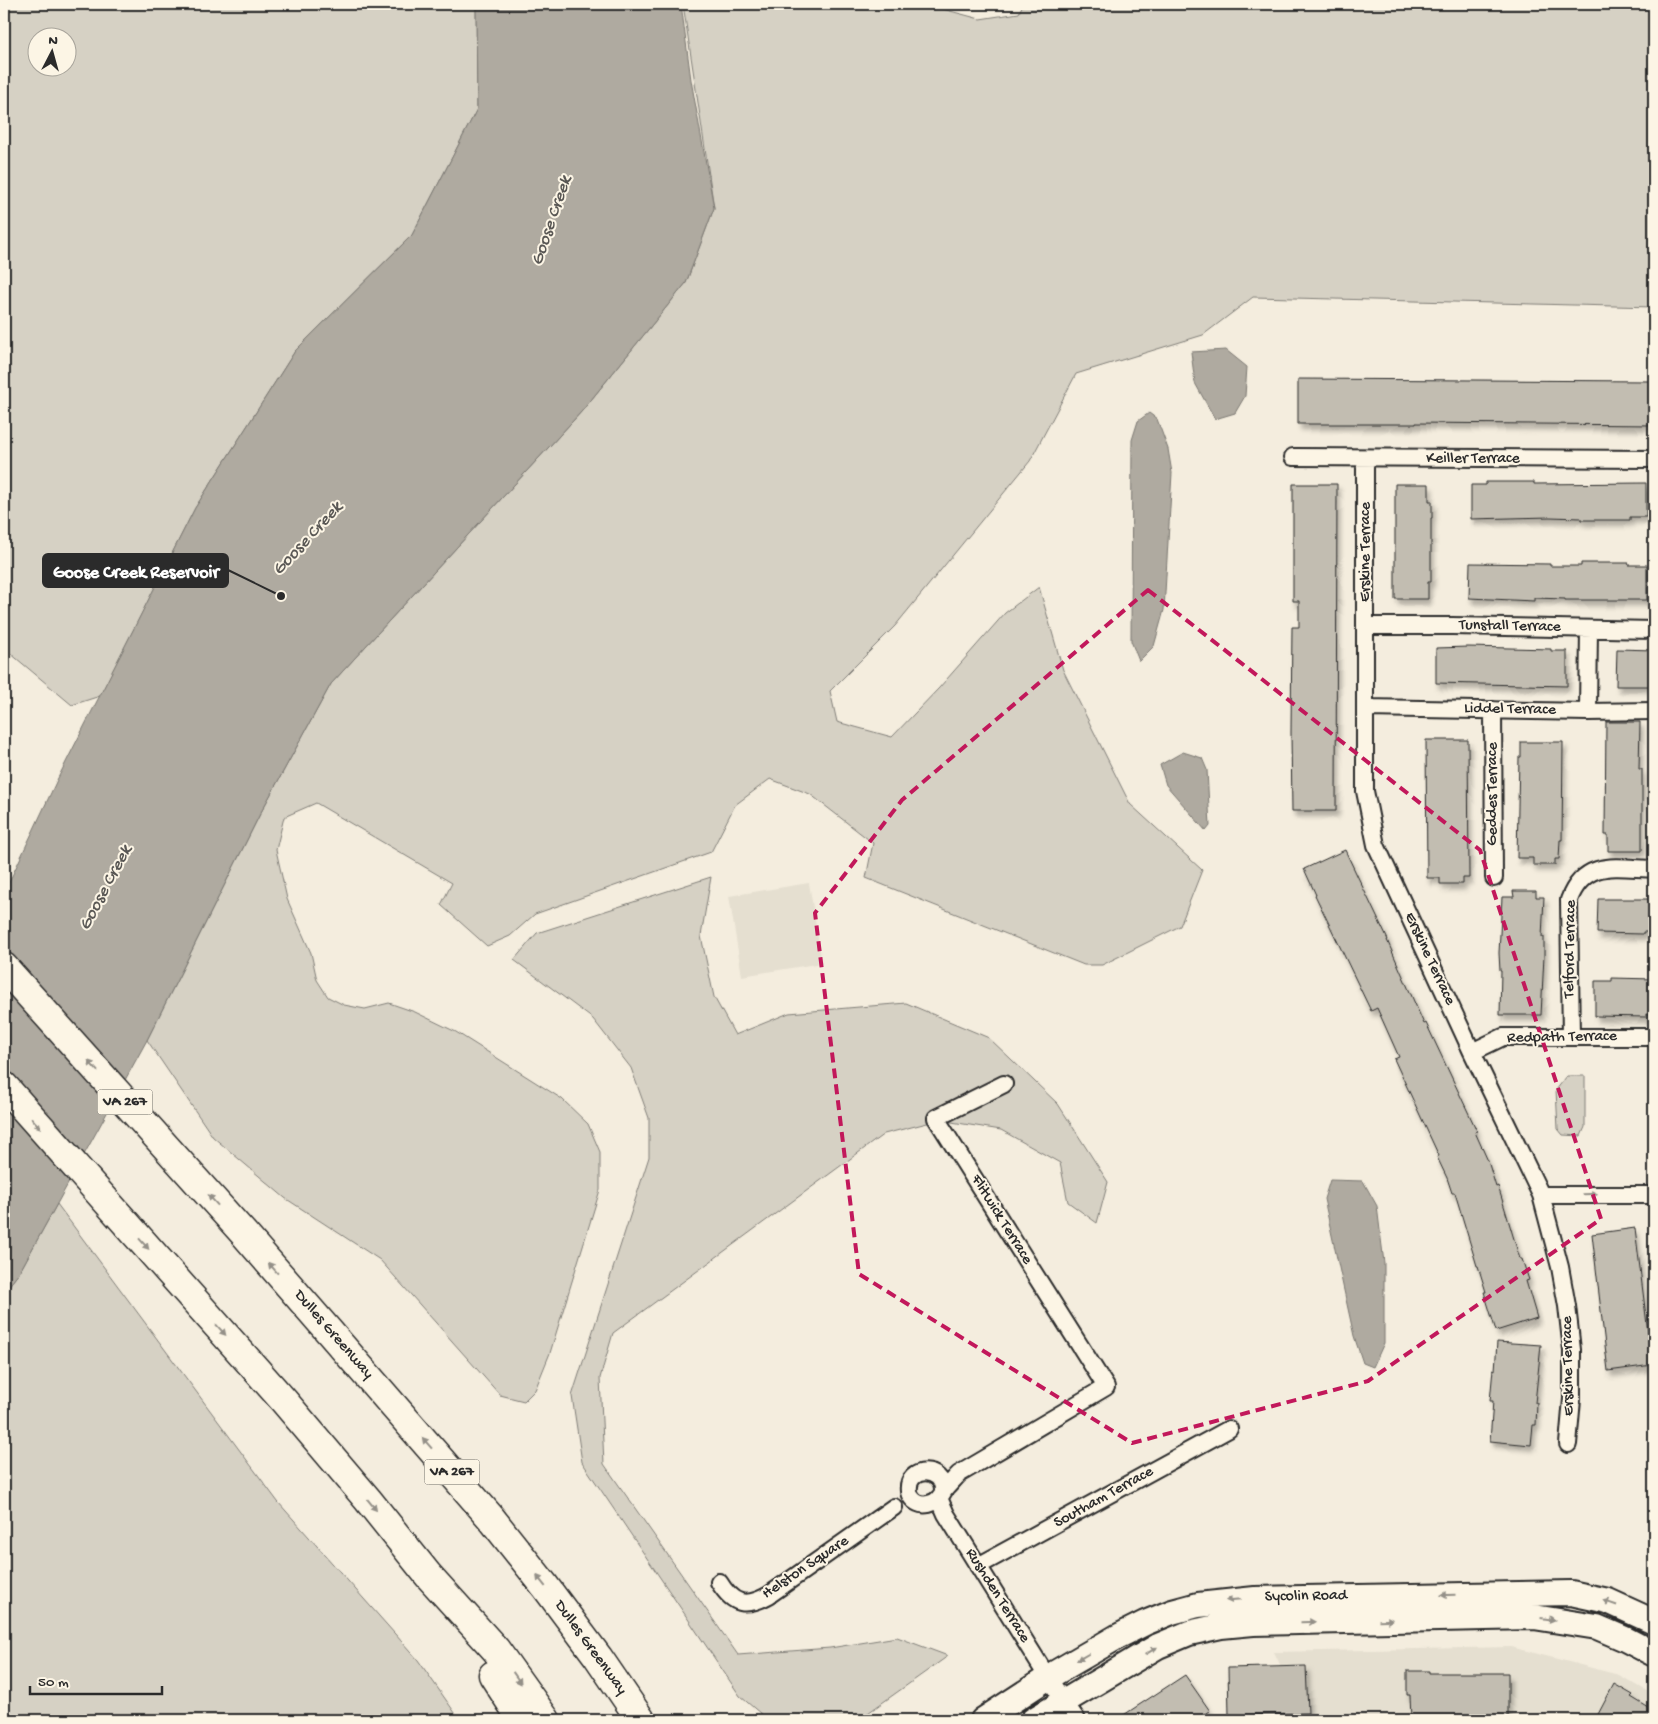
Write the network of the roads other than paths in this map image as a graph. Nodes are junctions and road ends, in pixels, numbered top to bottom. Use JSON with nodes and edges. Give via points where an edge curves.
{"nodes":[{"id":1,"x":1292,"y":457,"type":"dead end"},
{"id":2,"x":1365,"y":458,"type":"junction"},
{"id":3,"x":1654,"y":459,"type":"edge"},
{"id":4,"x":1366,"y":626,"type":"junction"},
{"id":5,"x":1589,"y":629,"type":"junction"},
{"id":6,"x":1654,"y":630,"type":"edge"},
{"id":7,"x":1366,"y":708,"type":"junction"},
{"id":8,"x":1493,"y":710,"type":"junction"},
{"id":9,"x":1654,"y":711,"type":"edge"},
{"id":10,"x":1588,"y":712,"type":"junction"},
{"id":11,"x":1654,"y":869,"type":"edge"},
{"id":12,"x":1494,"y":878,"type":"dead end"},
{"id":13,"x":4,"y":967,"type":"edge"},
{"id":14,"x":1571,"y":1037,"type":"junction"},
{"id":15,"x":1654,"y":1037,"type":"edge"},
{"id":16,"x":1472,"y":1052,"type":"junction"},
{"id":17,"x":1004,"y":1084,"type":"dead end"},
{"id":18,"x":4,"y":1086,"type":"edge"},
{"id":19,"x":1654,"y":1194,"type":"edge"},
{"id":20,"x":1541,"y":1195,"type":"junction"},
{"id":21,"x":1229,"y":1429,"type":"dead end"},
{"id":22,"x":1568,"y":1444,"type":"dead end"},
{"id":23,"x":909,"y":1488,"type":"junction"},
{"id":24,"x":934,"y":1495,"type":"junction"},
{"id":25,"x":894,"y":1507,"type":"junction"},
{"id":26,"x":978,"y":1566,"type":"junction"},
{"id":27,"x":428,"y":1575,"type":"junction"},
{"id":28,"x":719,"y":1582,"type":"dead end"},
{"id":29,"x":1654,"y":1622,"type":"edge"},
{"id":30,"x":1654,"y":1654,"type":"edge"},
{"id":31,"x":1048,"y":1678,"type":"junction"},
{"id":32,"x":1070,"y":1711,"type":"edge"},
{"id":33,"x":522,"y":1720,"type":"edge"},
{"id":34,"x":546,"y":1720,"type":"edge"},
{"id":35,"x":642,"y":1720,"type":"edge"},
{"id":36,"x":983,"y":1720,"type":"edge"},
{"id":37,"x":1033,"y":1720,"type":"edge"}],
"edges":[{"from":1,"to":2,"type":"street","name":"Keiller Terrace"},
{"from":2,"to":3,"type":"street","name":"Keiller Terrace"},
{"from":2,"to":4,"type":"street","name":"Erskine Terrace"},
{"from":4,"to":5,"type":"street","name":"Tunstall Terrace"},
{"from":4,"to":7,"type":"street","name":"Erskine Terrace"},
{"from":5,"to":6,"type":"street","name":"Tunstall Terrace"},
{"from":5,"to":10,"type":"street"},
{"from":7,"to":8,"type":"street","name":"Liddel Terrace"},
{"from":7,"to":16,"type":"street","name":"Erskine Terrace","via":[[1365,791],[1376,845]]},
{"from":8,"to":10,"type":"street","name":"Liddel Terrace"},
{"from":8,"to":12,"type":"street","name":"Geddes Terrace"},
{"from":9,"to":10,"type":"street","name":"Liddel Terrace"},
{"from":11,"to":14,"type":"street","name":"Telford Terrace","via":[[1599,868],[1585,875],[1574,888],[1569,900]]},
{"from":35,"to":13,"type":"highway","name":"Dulles Greenway","number":"VA 267","one_way":true,"via":[[563,1610],[491,1518],[246,1236]]},
{"from":14,"to":15,"type":"street","name":"Redpath Terrace"},
{"from":14,"to":16,"type":"street","name":"Redpath Terrace","via":[[1503,1037]]},
{"from":16,"to":20,"type":"street","name":"Erskine Terrace"},
{"from":17,"to":24,"type":"street","name":"Flitwick Terrace","via":[[936,1118],[1106,1387],[959,1474]]},
{"from":18,"to":27,"type":"highway","one_way":true,"via":[[291,1408]]},
{"from":20,"to":19,"type":"street","one_way":true},
{"from":20,"to":22,"type":"street","name":"Erskine Terrace","via":[[1560,1267],[1572,1350]]},
{"from":21,"to":26,"type":"street","name":"Southam Terrace"},
{"from":23,"to":24,"type":"street","via":[[911,1497]]},
{"from":23,"to":24,"type":"street","name":"Helston Square","via":[[912,1478],[920,1472],[929,1472]]},
{"from":23,"to":25,"type":"street","name":"Helston Square"},
{"from":24,"to":25,"type":"street","name":"Helston Square"},
{"from":24,"to":26,"type":"street","name":"Rushden Terrace"},
{"from":25,"to":28,"type":"street","name":"Helston Square","via":[[756,1602],[739,1602]]},
{"from":26,"to":31,"type":"street","name":"Rushden Terrace"},
{"from":27,"to":33,"type":"highway"},
{"from":27,"to":34,"type":"highway","one_way":true,"via":[[496,1650]]},
{"from":29,"to":31,"type":"main road","name":"Sycolin Road","one_way":true,"via":[[1608,1601],[1572,1593],[1225,1601],[1181,1610],[1145,1623]]},
{"from":32,"to":30,"type":"main road","name":"Sycolin Road","one_way":true,"via":[[1158,1646],[1190,1633],[1221,1626],[1534,1617],[1597,1627]]},
{"from":31,"to":32,"type":"street","name":"Rushden Terrace"},
{"from":31,"to":36,"type":"main road","name":"Sycolin Road"},
{"from":32,"to":37,"type":"main road","name":"Sycolin Road"}]}
